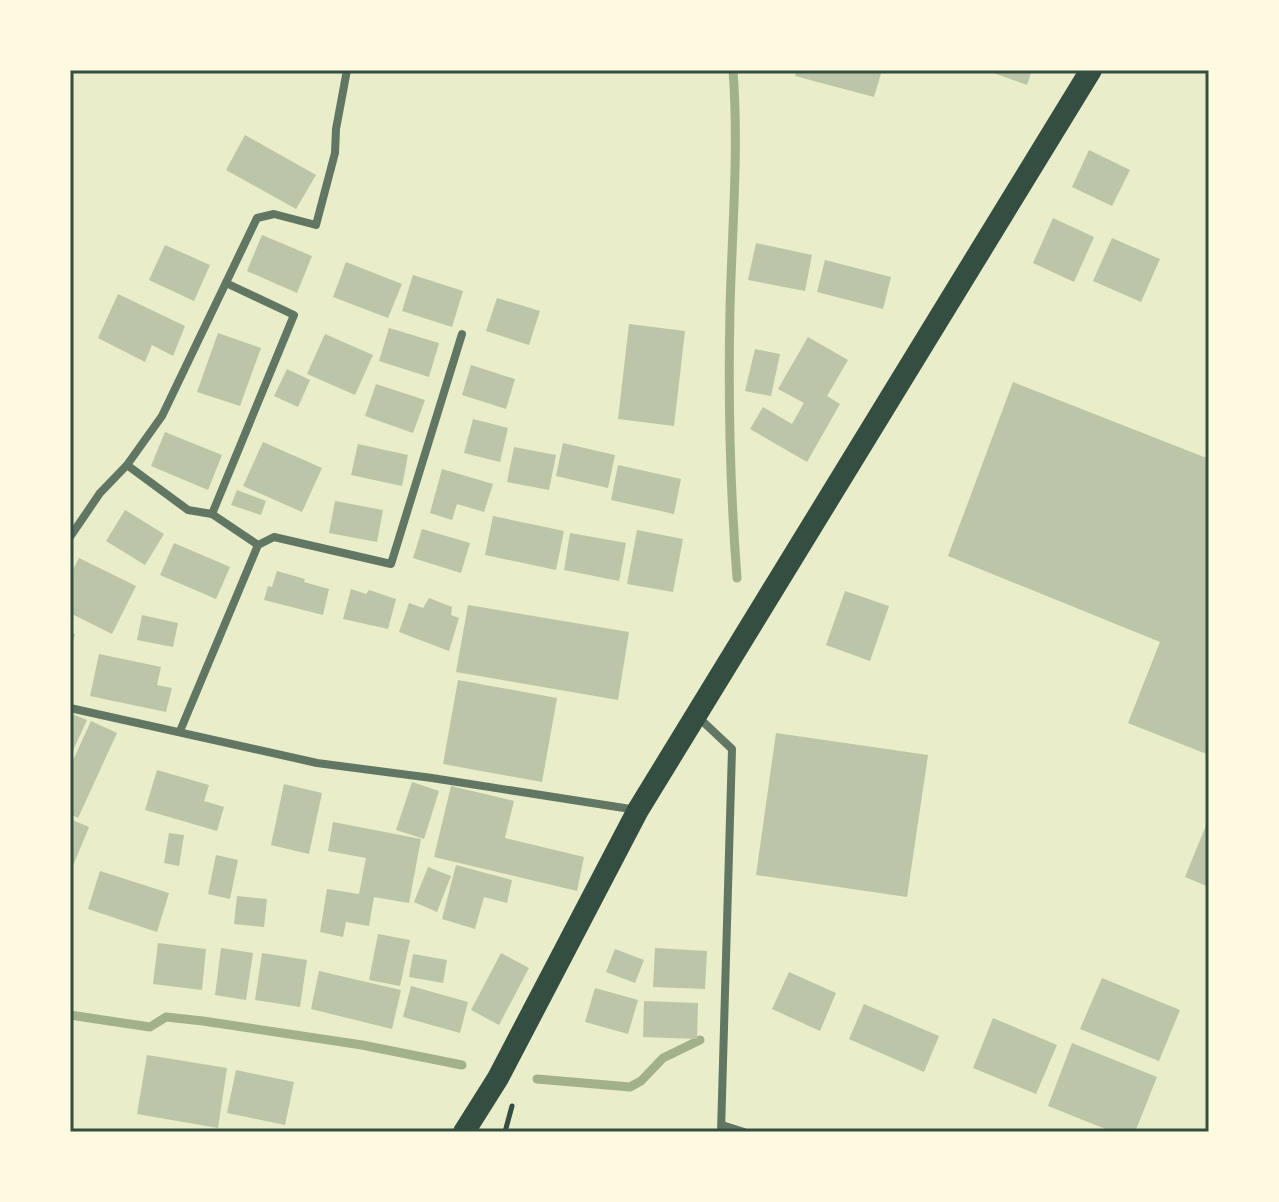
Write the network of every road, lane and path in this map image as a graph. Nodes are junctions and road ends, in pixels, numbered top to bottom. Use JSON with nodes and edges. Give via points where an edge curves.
{"nodes":[{"id":1,"x":347,"y":70,"type":"edge"},
{"id":2,"x":1091,"y":70,"type":"edge"},
{"id":3,"x":226,"y":283,"type":"junction"},
{"id":4,"x":462,"y":334,"type":"dead end"},
{"id":5,"x":127,"y":465,"type":"junction"},
{"id":6,"x":212,"y":514,"type":"junction"},
{"id":7,"x":70,"y":537,"type":"edge"},
{"id":8,"x":258,"y":545,"type":"junction"},
{"id":9,"x":70,"y":708,"type":"edge"},
{"id":10,"x":696,"y":715,"type":"junction"},
{"id":11,"x":180,"y":731,"type":"junction"},
{"id":12,"x":638,"y":810,"type":"junction"},
{"id":13,"x":721,"y":1128,"type":"edge"},
{"id":14,"x":464,"y":1132,"type":"edge"},
{"id":15,"x":744,"y":1132,"type":"edge"}],
"edges":[{"from":1,"to":3,"type":"street","via":[[335,153],[316,225],[274,214],[257,218]]},
{"from":2,"to":10,"type":"highway"},
{"from":3,"to":5,"type":"street","via":[[162,416]]},
{"from":3,"to":6,"type":"street","via":[[294,315]]},
{"from":4,"to":8,"type":"street","via":[[391,564],[274,537]]},
{"from":5,"to":6,"type":"street","via":[[188,510]]},
{"from":5,"to":7,"type":"street"},
{"from":6,"to":8,"type":"street"},
{"from":8,"to":11,"type":"street"},
{"from":9,"to":11,"type":"street"},
{"from":10,"to":12,"type":"highway"},
{"from":10,"to":13,"type":"street","via":[[732,749]]},
{"from":11,"to":12,"type":"street","via":[[317,763]]},
{"from":12,"to":14,"type":"highway","via":[[498,1078]]},
{"from":13,"to":15,"type":"street"}]}
